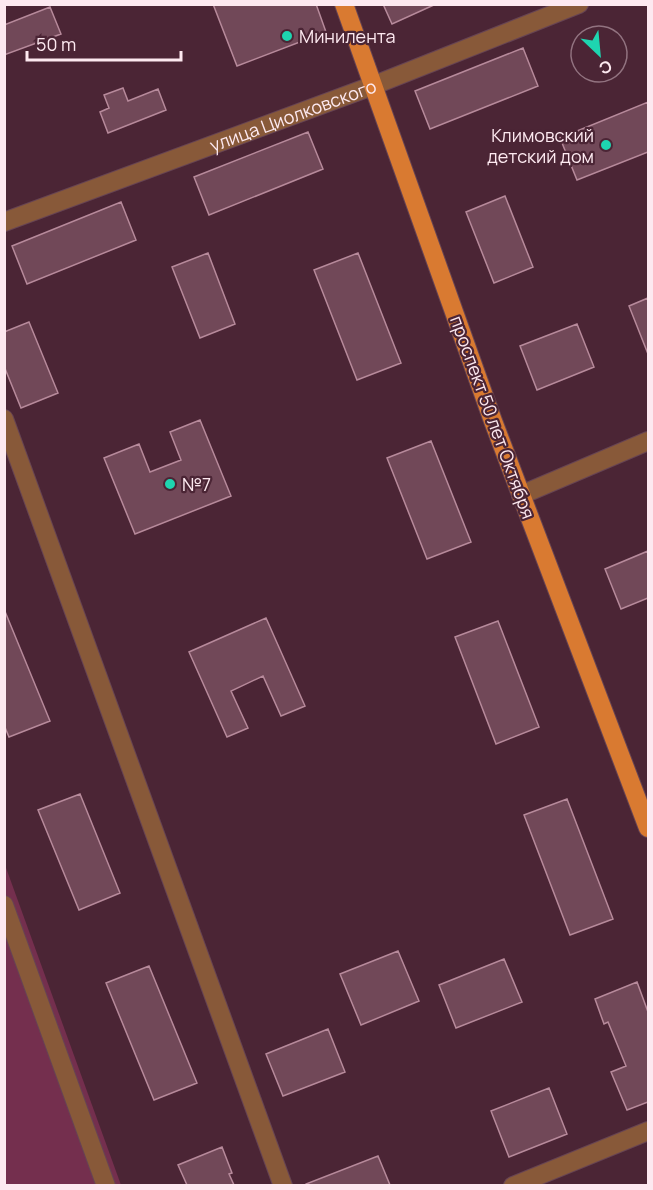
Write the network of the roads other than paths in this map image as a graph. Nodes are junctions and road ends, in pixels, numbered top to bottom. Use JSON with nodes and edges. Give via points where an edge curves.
{"nodes":[{"id":1,"x":344,"y":4,"type":"edge"},
{"id":2,"x":579,"y":4,"type":"edge"},
{"id":3,"x":372,"y":86,"type":"junction"},
{"id":4,"x":4,"y":222,"type":"edge"},
{"id":5,"x":4,"y":419,"type":"edge"},
{"id":6,"x":648,"y":441,"type":"edge"},
{"id":7,"x":521,"y":495,"type":"junction"},
{"id":8,"x":648,"y":828,"type":"edge"},
{"id":9,"x":4,"y":905,"type":"edge"},
{"id":10,"x":648,"y":1131,"type":"edge"},
{"id":11,"x":106,"y":1185,"type":"edge"},
{"id":12,"x":283,"y":1185,"type":"edge"},
{"id":13,"x":513,"y":1185,"type":"edge"}],
"edges":[{"from":1,"to":3,"type":"main road","name":"проспект 50 лет Октября"},
{"from":2,"to":3,"type":"street","name":"улица Циолковского"},
{"from":3,"to":4,"type":"street","name":"улица Циолковского"},
{"from":3,"to":7,"type":"main road","name":"проспект 50 лет Октября"},
{"from":5,"to":12,"type":"street"},
{"from":6,"to":7,"type":"street"},
{"from":7,"to":8,"type":"main road","name":"проспект 50 лет Октября"},
{"from":9,"to":11,"type":"street"},
{"from":10,"to":13,"type":"street"}]}
